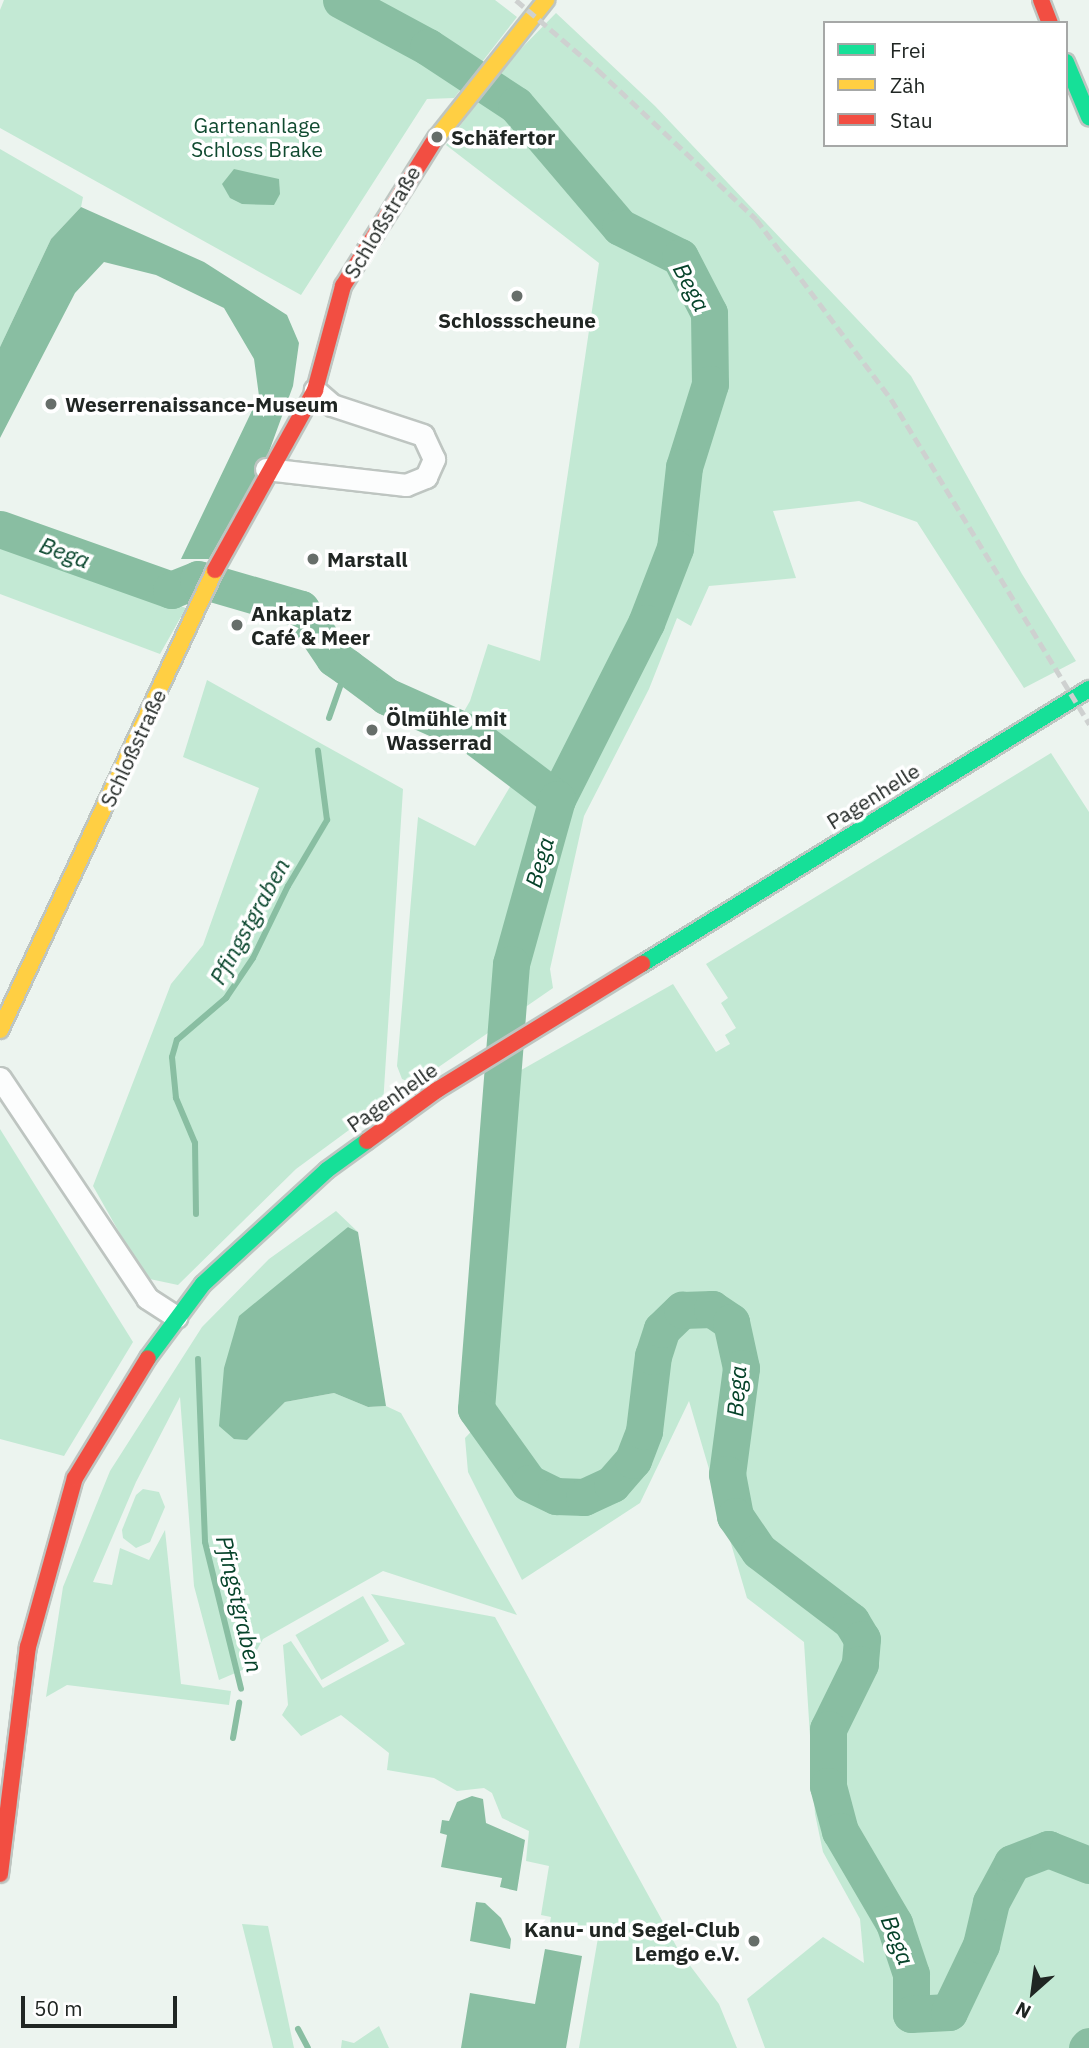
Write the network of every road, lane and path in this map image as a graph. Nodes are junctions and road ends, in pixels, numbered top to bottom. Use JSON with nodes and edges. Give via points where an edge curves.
{"nodes":[{"id":1,"x":546,"y":0,"type":"edge"},
{"id":2,"x":1041,"y":0,"type":"edge"},
{"id":3,"x":1049,"y":21,"type":"edge"},
{"id":4,"x":1068,"y":67,"type":"edge"},
{"id":5,"x":1089,"y":117,"type":"edge"},
{"id":6,"x":315,"y":390,"type":"junction"},
{"id":7,"x":271,"y":470,"type":"junction"},
{"id":8,"x":1089,"y":689,"type":"edge"},
{"id":9,"x":0,"y":1030,"type":"edge"},
{"id":10,"x":0,"y":1078,"type":"edge"},
{"id":11,"x":176,"y":1317,"type":"junction"},
{"id":12,"x":0,"y":1874,"type":"edge"}],
"edges":[{"from":1,"to":6,"type":"main road","name":"Schloßstraße","via":[[437,137],[343,286]]},
{"from":2,"to":3,"type":"main road"},
{"from":4,"to":5,"type":"main road"},
{"from":6,"to":7,"type":"main road","name":"Schloßstraße"},
{"from":6,"to":7,"type":"street","via":[[332,405],[423,435],[432,449],[431,469],[420,482],[406,485]]},
{"from":7,"to":9,"type":"main road","name":"Schloßstraße","via":[[213,573]]},
{"from":8,"to":11,"type":"main road","name":"Pagenhelle","via":[[437,1090],[364,1140],[245,1241]]},
{"from":10,"to":11,"type":"street","via":[[147,1298]]},
{"from":11,"to":12,"type":"main road","name":"Pagenhelle","via":[[75,1479],[28,1647]]}]}
